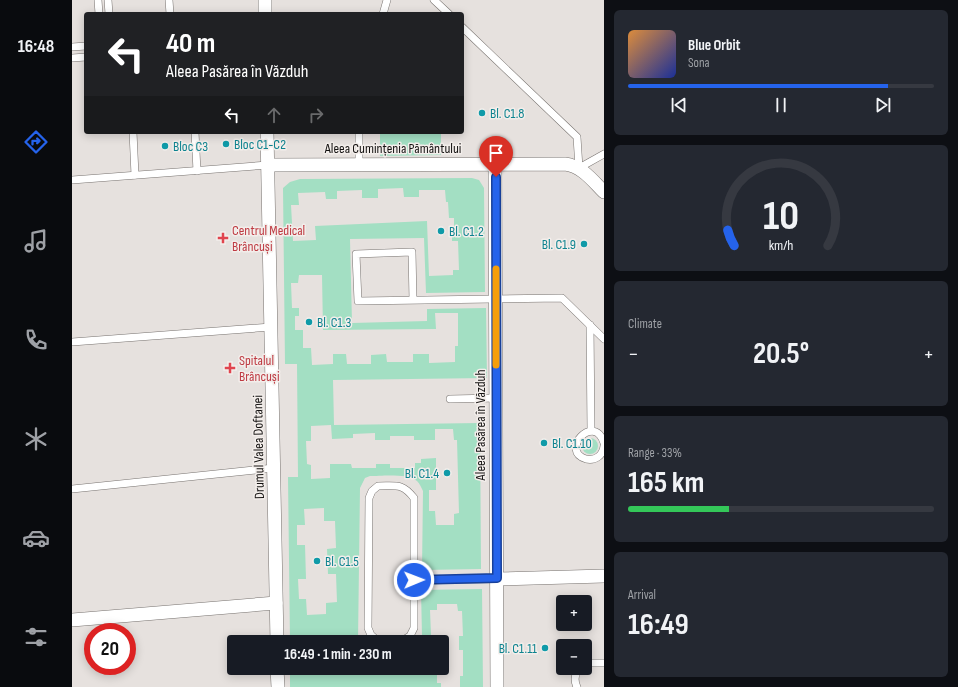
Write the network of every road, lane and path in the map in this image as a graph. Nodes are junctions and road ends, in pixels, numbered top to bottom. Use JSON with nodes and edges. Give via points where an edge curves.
{"nodes":[{"id":1,"x":98,"y":0,"type":"edge"},
{"id":2,"x":108,"y":0,"type":"edge"},
{"id":3,"x":169,"y":0,"type":"edge"},
{"id":4,"x":265,"y":0,"type":"edge"},
{"id":5,"x":387,"y":0,"type":"edge"},
{"id":6,"x":434,"y":0,"type":"edge"},
{"id":7,"x":99,"y":12,"type":"edge"},
{"id":8,"x":109,"y":12,"type":"edge"},
{"id":9,"x":170,"y":12,"type":"edge"},
{"id":10,"x":265,"y":12,"type":"edge"},
{"id":11,"x":384,"y":12,"type":"edge"},
{"id":12,"x":447,"y":12,"type":"edge"},
{"id":13,"x":464,"y":29,"type":"edge"},
{"id":14,"x":84,"y":46,"type":"edge"},
{"id":15,"x":72,"y":47,"type":"edge"},
{"id":16,"x":84,"y":57,"type":"edge"},
{"id":17,"x":72,"y":58,"type":"edge"},
{"id":18,"x":133,"y":134,"type":"edge"},
{"id":19,"x":195,"y":134,"type":"edge"},
{"id":20,"x":267,"y":134,"type":"edge"},
{"id":21,"x":359,"y":134,"type":"edge"},
{"id":22,"x":604,"y":154,"type":"edge"},
{"id":23,"x":359,"y":164,"type":"junction"},
{"id":24,"x":496,"y":164,"type":"junction"},
{"id":25,"x":268,"y":165,"type":"junction"},
{"id":26,"x":579,"y":168,"type":"junction"},
{"id":27,"x":197,"y":170,"type":"junction"},
{"id":28,"x":135,"y":175,"type":"junction"},
{"id":29,"x":72,"y":180,"type":"edge"},
{"id":30,"x":604,"y":192,"type":"edge"},
{"id":31,"x":496,"y":299,"type":"junction"},
{"id":32,"x":413,"y":300,"type":"junction"},
{"id":33,"x":590,"y":326,"type":"junction"},
{"id":34,"x":271,"y":328,"type":"junction"},
{"id":35,"x":604,"y":339,"type":"edge"},
{"id":36,"x":72,"y":342,"type":"edge"},
{"id":37,"x":496,"y":398,"type":"junction"},
{"id":38,"x":450,"y":399,"type":"dead end"},
{"id":39,"x":591,"y":432,"type":"junction"},
{"id":40,"x":604,"y":445,"type":"edge"},
{"id":41,"x":274,"y":468,"type":"junction"},
{"id":42,"x":72,"y":488,"type":"edge"},
{"id":43,"x":604,"y":576,"type":"edge"},
{"id":44,"x":497,"y":578,"type":"junction"},
{"id":45,"x":414,"y":580,"type":"junction"},
{"id":46,"x":276,"y":603,"type":"junction"},
{"id":47,"x":72,"y":620,"type":"edge"},
{"id":48,"x":277,"y":635,"type":"edge"},
{"id":49,"x":592,"y":663,"type":"edge"},
{"id":50,"x":604,"y":663,"type":"edge"},
{"id":51,"x":277,"y":675,"type":"edge"},
{"id":52,"x":575,"y":675,"type":"edge"},
{"id":53,"x":278,"y":687,"type":"edge"},
{"id":54,"x":497,"y":687,"type":"edge"},
{"id":55,"x":577,"y":687,"type":"edge"}],
"edges":[{"from":1,"to":7,"type":"lane"},
{"from":2,"to":8,"type":"lane"},
{"from":3,"to":9,"type":"lane"},
{"from":4,"to":10,"type":"street"},
{"from":5,"to":11,"type":"lane"},
{"from":6,"to":12,"type":"lane"},
{"from":13,"to":26,"type":"lane","via":[[577,137]]},
{"from":14,"to":15,"type":"lane"},
{"from":16,"to":17,"type":"lane"},
{"from":18,"to":28,"type":"lane"},
{"from":19,"to":27,"type":"lane"},
{"from":20,"to":25,"type":"street","name":"Drumul Valea Doftanei"},
{"from":21,"to":23,"type":"lane"},
{"from":22,"to":26,"type":"lane"},
{"from":23,"to":24,"type":"street","name":"Aleea Cumințenia Pământului"},
{"from":23,"to":25,"type":"street","name":"Aleea Cumințenia Pământului"},
{"from":24,"to":26,"type":"street","name":"Aleea Cumințenia Pământului","via":[[572,164]]},
{"from":24,"to":31,"type":"street","name":"Aleea Pasărea în Văzduh"},
{"from":25,"to":27,"type":"lane"},
{"from":25,"to":34,"type":"street","name":"Drumul Valea Doftanei"},
{"from":26,"to":30,"type":"street"},
{"from":27,"to":28,"type":"lane"},
{"from":28,"to":29,"type":"lane"},
{"from":31,"to":32,"type":"lane"},
{"from":31,"to":33,"type":"lane","via":[[562,298]]},
{"from":31,"to":37,"type":"street","name":"Aleea Pasărea în Văzduh"},
{"from":32,"to":32,"type":"lane","via":[[412,252],[356,254],[358,301]]},
{"from":33,"to":35,"type":"lane"},
{"from":33,"to":39,"type":"lane"},
{"from":34,"to":36,"type":"lane"},
{"from":34,"to":41,"type":"street","name":"Drumul Valea Doftanei"},
{"from":37,"to":38,"type":"lane"},
{"from":37,"to":44,"type":"street","name":"Aleea Pasărea în Văzduh"},
{"from":39,"to":40,"type":"lane","via":[[600,435]]},
{"from":39,"to":40,"type":"lane","via":[[583,434],[577,440],[579,453],[586,459],[595,458],[602,452]]},
{"from":41,"to":42,"type":"lane"},
{"from":41,"to":46,"type":"street","name":"Drumul Valea Doftanei"},
{"from":43,"to":44,"type":"street"},
{"from":44,"to":45,"type":"lane"},
{"from":44,"to":54,"type":"street","name":"Aleea Pasărea în Văzduh"},
{"from":45,"to":45,"type":"lane","via":[[414,498],[402,486],[378,486],[369,498],[368,628],[371,636],[378,641],[402,641],[410,636],[414,628]]},
{"from":46,"to":47,"type":"street"},
{"from":46,"to":48,"type":"street","name":"Drumul Valea Doftanei"},
{"from":49,"to":50,"type":"lane"},
{"from":51,"to":53,"type":"street"},
{"from":52,"to":55,"type":"lane"}]}
